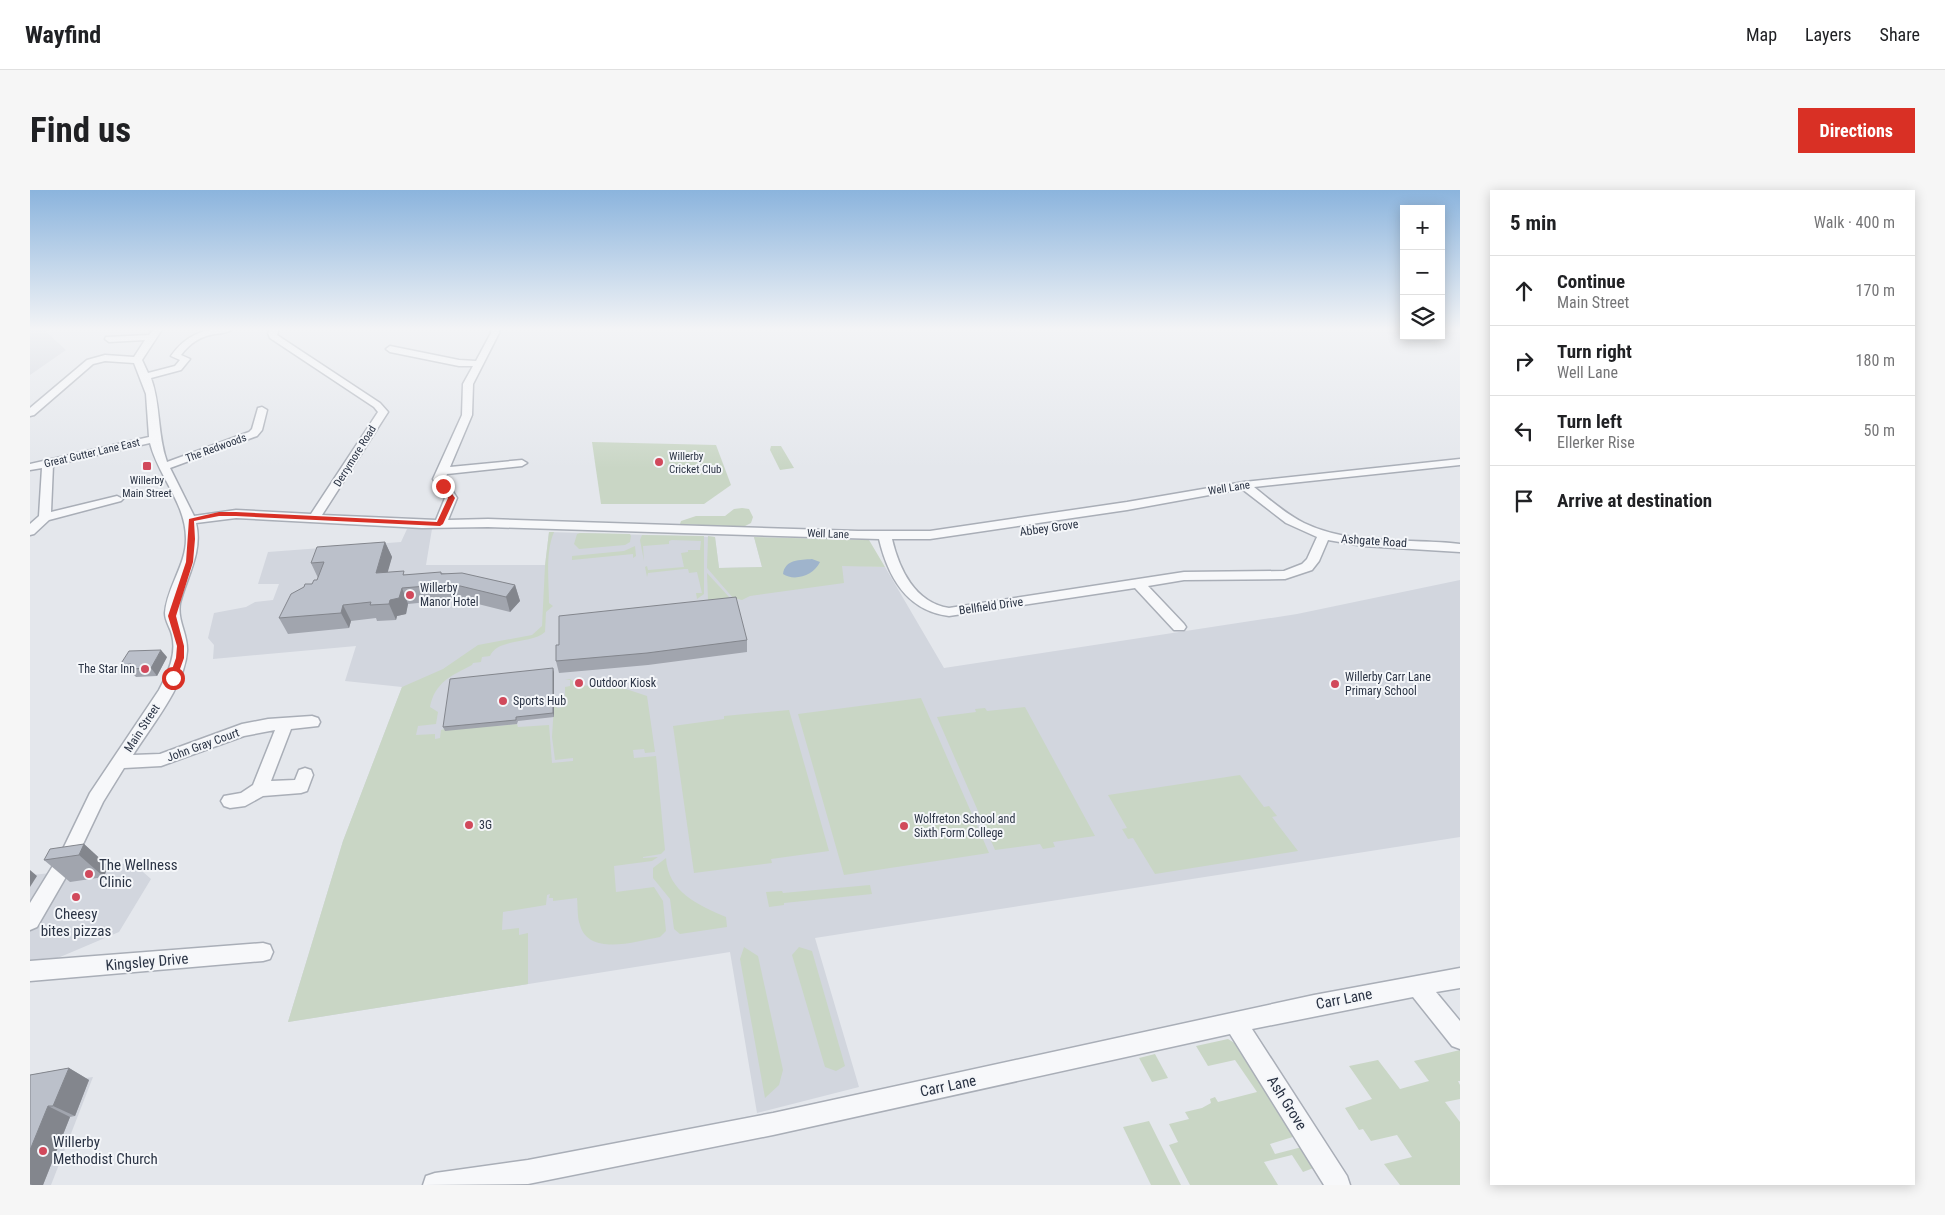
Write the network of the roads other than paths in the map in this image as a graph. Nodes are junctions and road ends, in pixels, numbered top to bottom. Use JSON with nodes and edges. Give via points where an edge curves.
{"nodes":[{"id":1,"x":75,"y":374,"type":"edge"},
{"id":2,"x":152,"y":374,"type":"edge"},
{"id":3,"x":331,"y":374,"type":"edge"},
{"id":4,"x":473,"y":374,"type":"edge"},
{"id":5,"x":146,"y":376,"type":"joint"},
{"id":6,"x":30,"y":413,"type":"edge"},
{"id":7,"x":264,"y":416,"type":"dead end"},
{"id":8,"x":154,"y":439,"type":"junction"},
{"id":9,"x":1460,"y":462,"type":"edge"},
{"id":10,"x":48,"y":463,"type":"junction"},
{"id":11,"x":524,"y":463,"type":"dead end"},
{"id":12,"x":30,"y":467,"type":"edge"},
{"id":13,"x":163,"y":467,"type":"junction"},
{"id":14,"x":443,"y":471,"type":"junction"},
{"id":15,"x":1244,"y":484,"type":"junction"},
{"id":16,"x":110,"y":503,"type":"dead end"},
{"id":17,"x":1127,"y":506,"type":"joint"},
{"id":18,"x":45,"y":517,"type":"junction"},
{"id":19,"x":314,"y":518,"type":"junction"},
{"id":20,"x":191,"y":520,"type":"junction"},
{"id":21,"x":440,"y":524,"type":"junction"},
{"id":22,"x":30,"y":531,"type":"edge"},
{"id":23,"x":885,"y":536,"type":"junction"},
{"id":24,"x":1324,"y":536,"type":"junction"},
{"id":25,"x":944,"y":539,"type":"joint"},
{"id":26,"x":1460,"y":548,"type":"edge"},
{"id":27,"x":1139,"y":584,"type":"junction"},
{"id":28,"x":1179,"y":627,"type":"dead end"},
{"id":29,"x":312,"y":722,"type":"dead end"},
{"id":30,"x":285,"y":724,"type":"junction"},
{"id":31,"x":120,"y":762,"type":"junction"},
{"id":32,"x":305,"y":775,"type":"dead end"},
{"id":33,"x":260,"y":790,"type":"junction"},
{"id":34,"x":230,"y":801,"type":"dead end"},
{"id":35,"x":30,"y":921,"type":"edge"},
{"id":36,"x":263,"y":952,"type":"dead end"},
{"id":37,"x":30,"y":972,"type":"edge"},
{"id":38,"x":1460,"y":978,"type":"edge"},
{"id":39,"x":1417,"y":986,"type":"junction"},
{"id":40,"x":1235,"y":1022,"type":"junction"},
{"id":41,"x":1460,"y":1038,"type":"edge"},
{"id":42,"x":435,"y":1185,"type":"edge"},
{"id":43,"x":1338,"y":1185,"type":"edge"}],
"edges":[{"from":1,"to":6,"type":"street"},
{"from":2,"to":5,"type":"street"},
{"from":3,"to":19,"type":"street","name":"Derrymore Road","via":[[383,412]]},
{"from":4,"to":14,"type":"street","via":[[468,384],[467,414]]},
{"from":5,"to":8,"type":"street","name":"Main Street","via":[[152,398]]},
{"from":7,"to":13,"type":"street","name":"The Redwoods","via":[[257,430],[246,438]]},
{"from":8,"to":10,"type":"street","name":"Great Gutter Lane East"},
{"from":8,"to":13,"type":"street","name":"Main Street"},
{"from":9,"to":15,"type":"street","name":"Well Lane"},
{"from":10,"to":12,"type":"street","name":"Great Gutter Lane East"},
{"from":10,"to":18,"type":"street"},
{"from":11,"to":14,"type":"street"},
{"from":13,"to":20,"type":"street","name":"Main Street"},
{"from":14,"to":21,"type":"street","via":[[440,479],[452,498]]},
{"from":15,"to":17,"type":"street","name":"Well Lane"},
{"from":15,"to":24,"type":"street","name":"Ashgate Road","via":[[1290,520]]},
{"from":16,"to":18,"type":"street"},
{"from":17,"to":25,"type":"street","name":"Abbey Grove","via":[[1136,515]]},
{"from":18,"to":22,"type":"street"},
{"from":19,"to":20,"type":"street","name":"Well Lane","via":[[236,514]]},
{"from":19,"to":21,"type":"street","name":"Well Lane"},
{"from":20,"to":31,"type":"street","name":"Main Street","via":[[189,562],[172,616],[180,646],[177,668],[165,693]]},
{"from":21,"to":23,"type":"street","name":"Well Lane"},
{"from":23,"to":25,"type":"street","name":"Well Lane"},
{"from":23,"to":27,"type":"street","name":"Bellfield Drive","via":[[892,561],[913,595],[935,610],[949,612]]},
{"from":24,"to":26,"type":"street","name":"Ashgate Road","via":[[1358,542]]},
{"from":24,"to":27,"type":"street","name":"Bellfield Drive","via":[[1313,561],[1285,574],[1184,576]]},
{"from":27,"to":28,"type":"street"},
{"from":29,"to":30,"type":"street","name":"John Gray Court"},
{"from":30,"to":31,"type":"street","name":"John Gray Court","via":[[242,730],[161,760]]},
{"from":30,"to":33,"type":"street"},
{"from":31,"to":35,"type":"street","name":"Main Street","via":[[96,798],[68,857]]},
{"from":32,"to":33,"type":"street","via":[[301,786]]},
{"from":33,"to":34,"type":"street","via":[[245,799]]},
{"from":36,"to":37,"type":"street","name":"Kingsley Drive"},
{"from":38,"to":39,"type":"street","name":"Carr Lane"},
{"from":39,"to":40,"type":"street","name":"Carr Lane"},
{"from":39,"to":41,"type":"street"},
{"from":40,"to":42,"type":"street","name":"Carr Lane","via":[[810,1116],[528,1172]]},
{"from":40,"to":43,"type":"street","name":"Ash Grove"}]}
